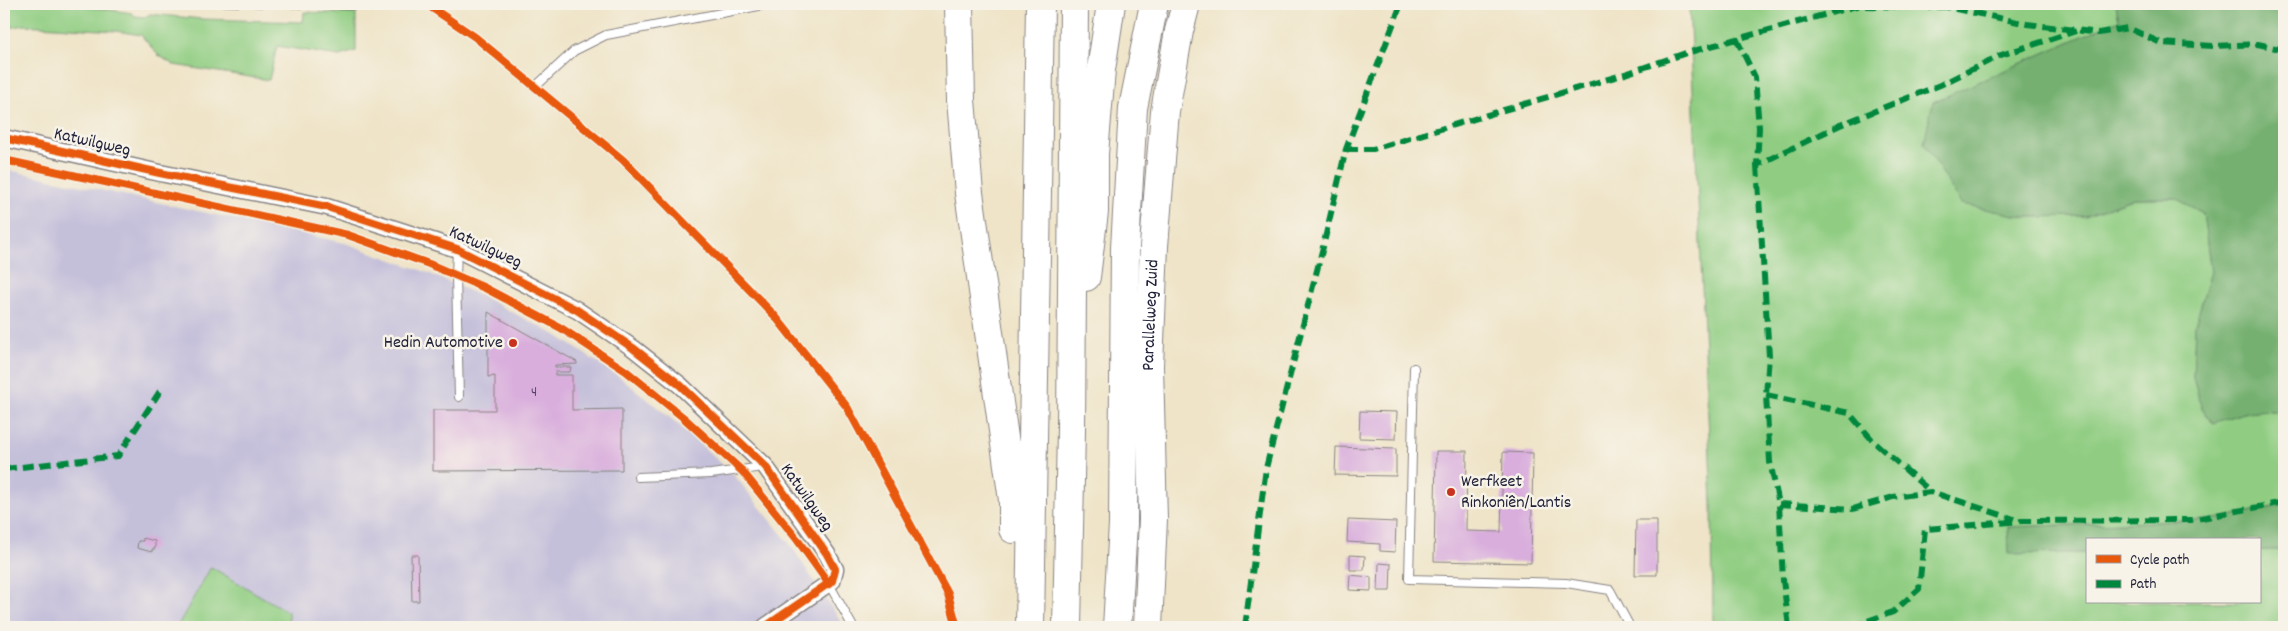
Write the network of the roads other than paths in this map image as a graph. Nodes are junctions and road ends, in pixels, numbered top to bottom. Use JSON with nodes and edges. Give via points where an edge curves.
{"nodes":[{"id":1,"x":769,"y":4,"type":"edge"},
{"id":2,"x":1040,"y":4,"type":"edge"},
{"id":3,"x":1074,"y":4,"type":"edge"},
{"id":4,"x":1111,"y":4,"type":"edge"},
{"id":5,"x":1154,"y":4,"type":"edge"},
{"id":6,"x":1186,"y":4,"type":"edge"},
{"id":7,"x":959,"y":6,"type":"edge"},
{"id":8,"x":535,"y":87,"type":"dead end"},
{"id":9,"x":4,"y":138,"type":"edge"},
{"id":10,"x":457,"y":249,"type":"junction"},
{"id":11,"x":1414,"y":368,"type":"dead end"},
{"id":12,"x":459,"y":397,"type":"dead end"},
{"id":13,"x":1071,"y":430,"type":"junction"},
{"id":14,"x":765,"y":466,"type":"junction"},
{"id":15,"x":638,"y":477,"type":"dead end"},
{"id":16,"x":830,"y":583,"type":"junction"},
{"id":17,"x":1030,"y":617,"type":"edge"},
{"id":18,"x":765,"y":627,"type":"edge"},
{"id":19,"x":853,"y":627,"type":"edge"},
{"id":20,"x":1067,"y":627,"type":"edge"},
{"id":21,"x":1117,"y":627,"type":"edge"},
{"id":22,"x":1148,"y":627,"type":"edge"},
{"id":23,"x":1630,"y":627,"type":"edge"}],
"edges":[{"from":1,"to":8,"type":"lane","via":[[606,35],[574,51]]},
{"from":2,"to":17,"type":"highway"},
{"from":3,"to":13,"type":"highway"},
{"from":4,"to":13,"type":"highway","via":[[1101,70],[1094,154],[1094,212]]},
{"from":5,"to":21,"type":"highway","name":"Parallelweg Zuid","via":[[1133,108],[1125,248],[1123,524]]},
{"from":6,"to":22,"type":"highway","name":"Parallelweg Zuid","via":[[1165,111],[1154,236],[1149,366],[1153,519]]},
{"from":7,"to":17,"type":"highway","via":[[960,100],[969,193],[1013,500],[1014,545]]},
{"from":9,"to":10,"type":"street","name":"Katwilgweg","via":[[327,207]]},
{"from":10,"to":12,"type":"lane"},
{"from":10,"to":14,"type":"street","name":"Katwilgweg","via":[[577,310],[633,348],[680,385]]},
{"from":11,"to":23,"type":"lane","via":[[1409,579],[1566,583],[1610,590]]},
{"from":13,"to":20,"type":"highway"},
{"from":14,"to":15,"type":"lane","via":[[711,474]]},
{"from":14,"to":16,"type":"street","name":"Katwilgweg","via":[[827,554],[835,570]]},
{"from":16,"to":18,"type":"street"},
{"from":16,"to":19,"type":"lane"}]}
